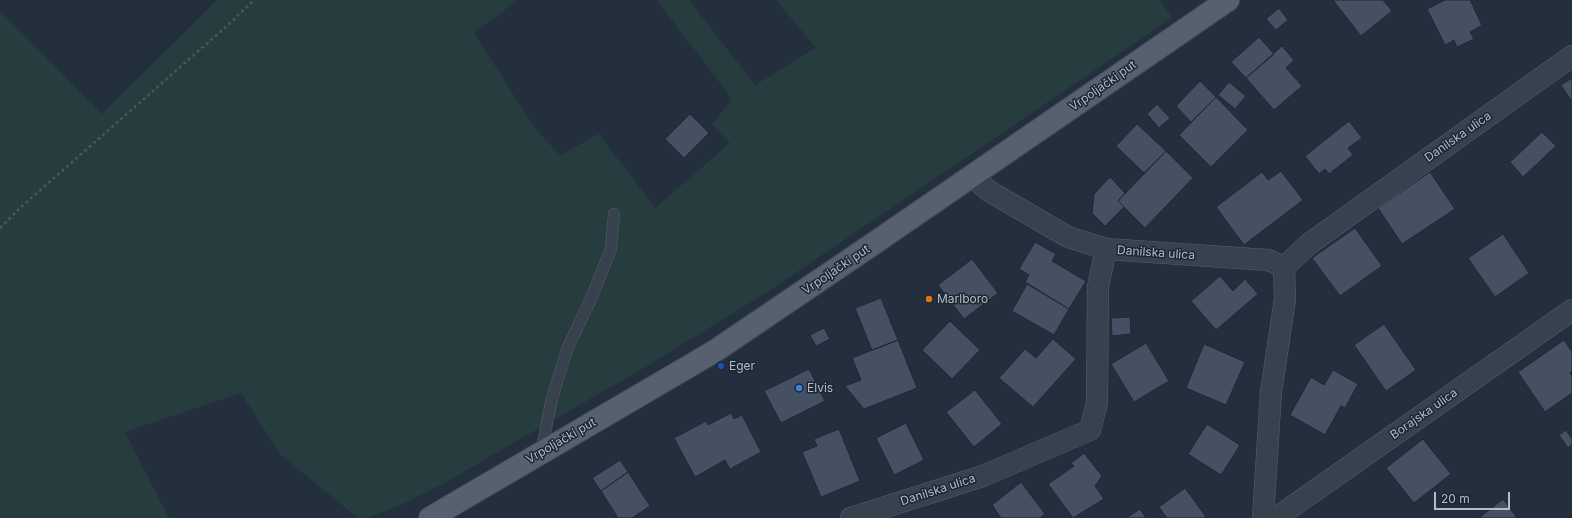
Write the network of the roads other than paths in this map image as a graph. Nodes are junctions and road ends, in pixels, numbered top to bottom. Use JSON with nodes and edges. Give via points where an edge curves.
{"nodes":[{"id":1,"x":1228,"y":0,"type":"edge"},
{"id":2,"x":1572,"y":56,"type":"edge"},
{"id":3,"x":972,"y":176,"type":"junction"},
{"id":4,"x":614,"y":214,"type":"dead end"},
{"id":5,"x":1106,"y":249,"type":"junction"},
{"id":6,"x":1284,"y":267,"type":"junction"},
{"id":7,"x":1572,"y":310,"type":"edge"},
{"id":8,"x":541,"y":453,"type":"junction"},
{"id":9,"x":430,"y":518,"type":"edge"},
{"id":10,"x":851,"y":518,"type":"edge"},
{"id":11,"x":1263,"y":518,"type":"edge"},
{"id":12,"x":1276,"y":518,"type":"edge"}],
"edges":[{"from":1,"to":3,"type":"main road","name":"Vrpoljački put"},
{"from":2,"to":6,"type":"street","name":"Danilska ulica","via":[[1309,244]]},
{"from":3,"to":5,"type":"street","via":[[989,191],[1068,237]]},
{"from":3,"to":8,"type":"main road","name":"Vrpoljački put","via":[[714,350]]},
{"from":4,"to":8,"type":"lane","via":[[611,249],[568,347],[552,398]]},
{"from":5,"to":6,"type":"street","name":"Danilska ulica","via":[[1268,260]]},
{"from":5,"to":10,"type":"street","name":"Danilska ulica","via":[[1098,287],[1097,403],[1090,430],[983,476]]},
{"from":6,"to":11,"type":"street","via":[[1285,299],[1271,392]]},
{"from":7,"to":12,"type":"street","name":"Borajska ulica"},
{"from":8,"to":9,"type":"main road","name":"Vrpoljački put"}]}
